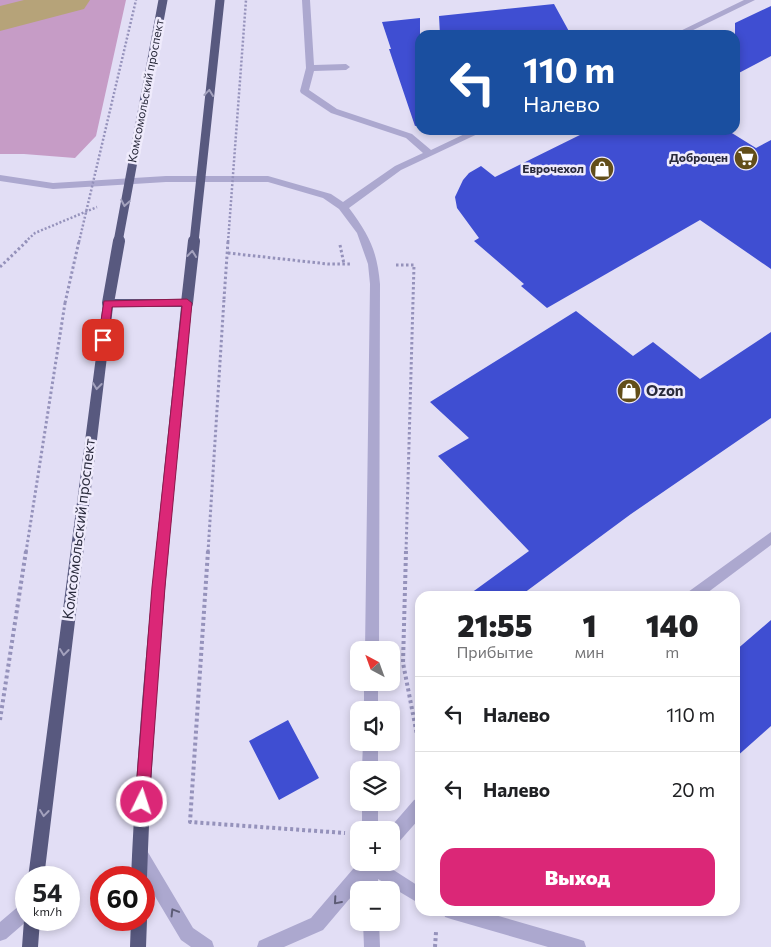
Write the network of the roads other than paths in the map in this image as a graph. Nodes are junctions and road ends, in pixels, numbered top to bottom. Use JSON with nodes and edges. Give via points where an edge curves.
{"nodes":[{"id":1,"x":163,"y":0,"type":"edge"},
{"id":2,"x":220,"y":0,"type":"edge"},
{"id":3,"x":306,"y":0,"type":"edge"},
{"id":4,"x":751,"y":0,"type":"edge"},
{"id":5,"x":687,"y":30,"type":"edge"},
{"id":6,"x":346,"y":67,"type":"dead end"},
{"id":7,"x":310,"y":68,"type":"junction"},
{"id":8,"x":470,"y":135,"type":"edge"},
{"id":9,"x":430,"y":154,"type":"junction"},
{"id":10,"x":0,"y":178,"type":"edge"},
{"id":11,"x":343,"y":206,"type":"junction"},
{"id":12,"x":108,"y":303,"type":"junction"},
{"id":13,"x":187,"y":303,"type":"junction"},
{"id":14,"x":771,"y":538,"type":"edge"},
{"id":15,"x":700,"y":591,"type":"edge"},
{"id":16,"x":372,"y":641,"type":"edge"},
{"id":17,"x":415,"y":812,"type":"edge"},
{"id":18,"x":400,"y":828,"type":"edge"},
{"id":19,"x":140,"y":855,"type":"junction"},
{"id":20,"x":38,"y":866,"type":"edge"},
{"id":21,"x":140,"y":866,"type":"edge"},
{"id":22,"x":362,"y":871,"type":"edge"},
{"id":23,"x":381,"y":871,"type":"edge"},
{"id":24,"x":415,"y":893,"type":"edge"},
{"id":25,"x":469,"y":916,"type":"edge"},
{"id":26,"x":15,"y":921,"type":"edge"},
{"id":27,"x":31,"y":931,"type":"edge"},
{"id":28,"x":139,"y":931,"type":"edge"},
{"id":29,"x":372,"y":931,"type":"edge"},
{"id":30,"x":0,"y":934,"type":"edge"},
{"id":31,"x":30,"y":947,"type":"edge"},
{"id":32,"x":138,"y":947,"type":"edge"},
{"id":33,"x":206,"y":947,"type":"edge"},
{"id":34,"x":265,"y":947,"type":"edge"},
{"id":35,"x":372,"y":947,"type":"edge"},
{"id":36,"x":578,"y":947,"type":"edge"}],
"edges":[{"from":1,"to":12,"type":"main road","name":"Комсомольский проспект","one_way":true,"bridge":true},
{"from":13,"to":2,"type":"main road","one_way":true,"bridge":true},
{"from":3,"to":7,"type":"street"},
{"from":4,"to":5,"type":"street"},
{"from":6,"to":7,"type":"street"},
{"from":7,"to":9,"type":"street","via":[[304,91],[334,111],[409,136]]},
{"from":8,"to":9,"type":"street"},
{"from":9,"to":11,"type":"street","via":[[398,168]]},
{"from":10,"to":11,"type":"street","name":"Комсомольский проспект","via":[[53,186],[166,179],[268,179],[327,196]]},
{"from":11,"to":16,"type":"street","name":"Комсомольский проспект","via":[[362,232],[373,264],[375,284]]},
{"from":12,"to":13,"type":"main road"},
{"from":12,"to":20,"type":"main road","name":"Комсомольский проспект","one_way":true},
{"from":13,"to":19,"type":"main road","via":[[159,587]]},
{"from":14,"to":15,"type":"street"},
{"from":17,"to":18,"type":"street"},
{"from":19,"to":21,"type":"main road"},
{"from":33,"to":19,"type":"street","one_way":true,"via":[[188,934]]},
{"from":22,"to":34,"type":"street","one_way":true,"via":[[317,924]]},
{"from":23,"to":24,"type":"street"},
{"from":25,"to":36,"type":"street"},
{"from":26,"to":30,"type":"street"},
{"from":27,"to":31,"type":"main road"},
{"from":28,"to":32,"type":"main road"},
{"from":29,"to":35,"type":"street"}]}
